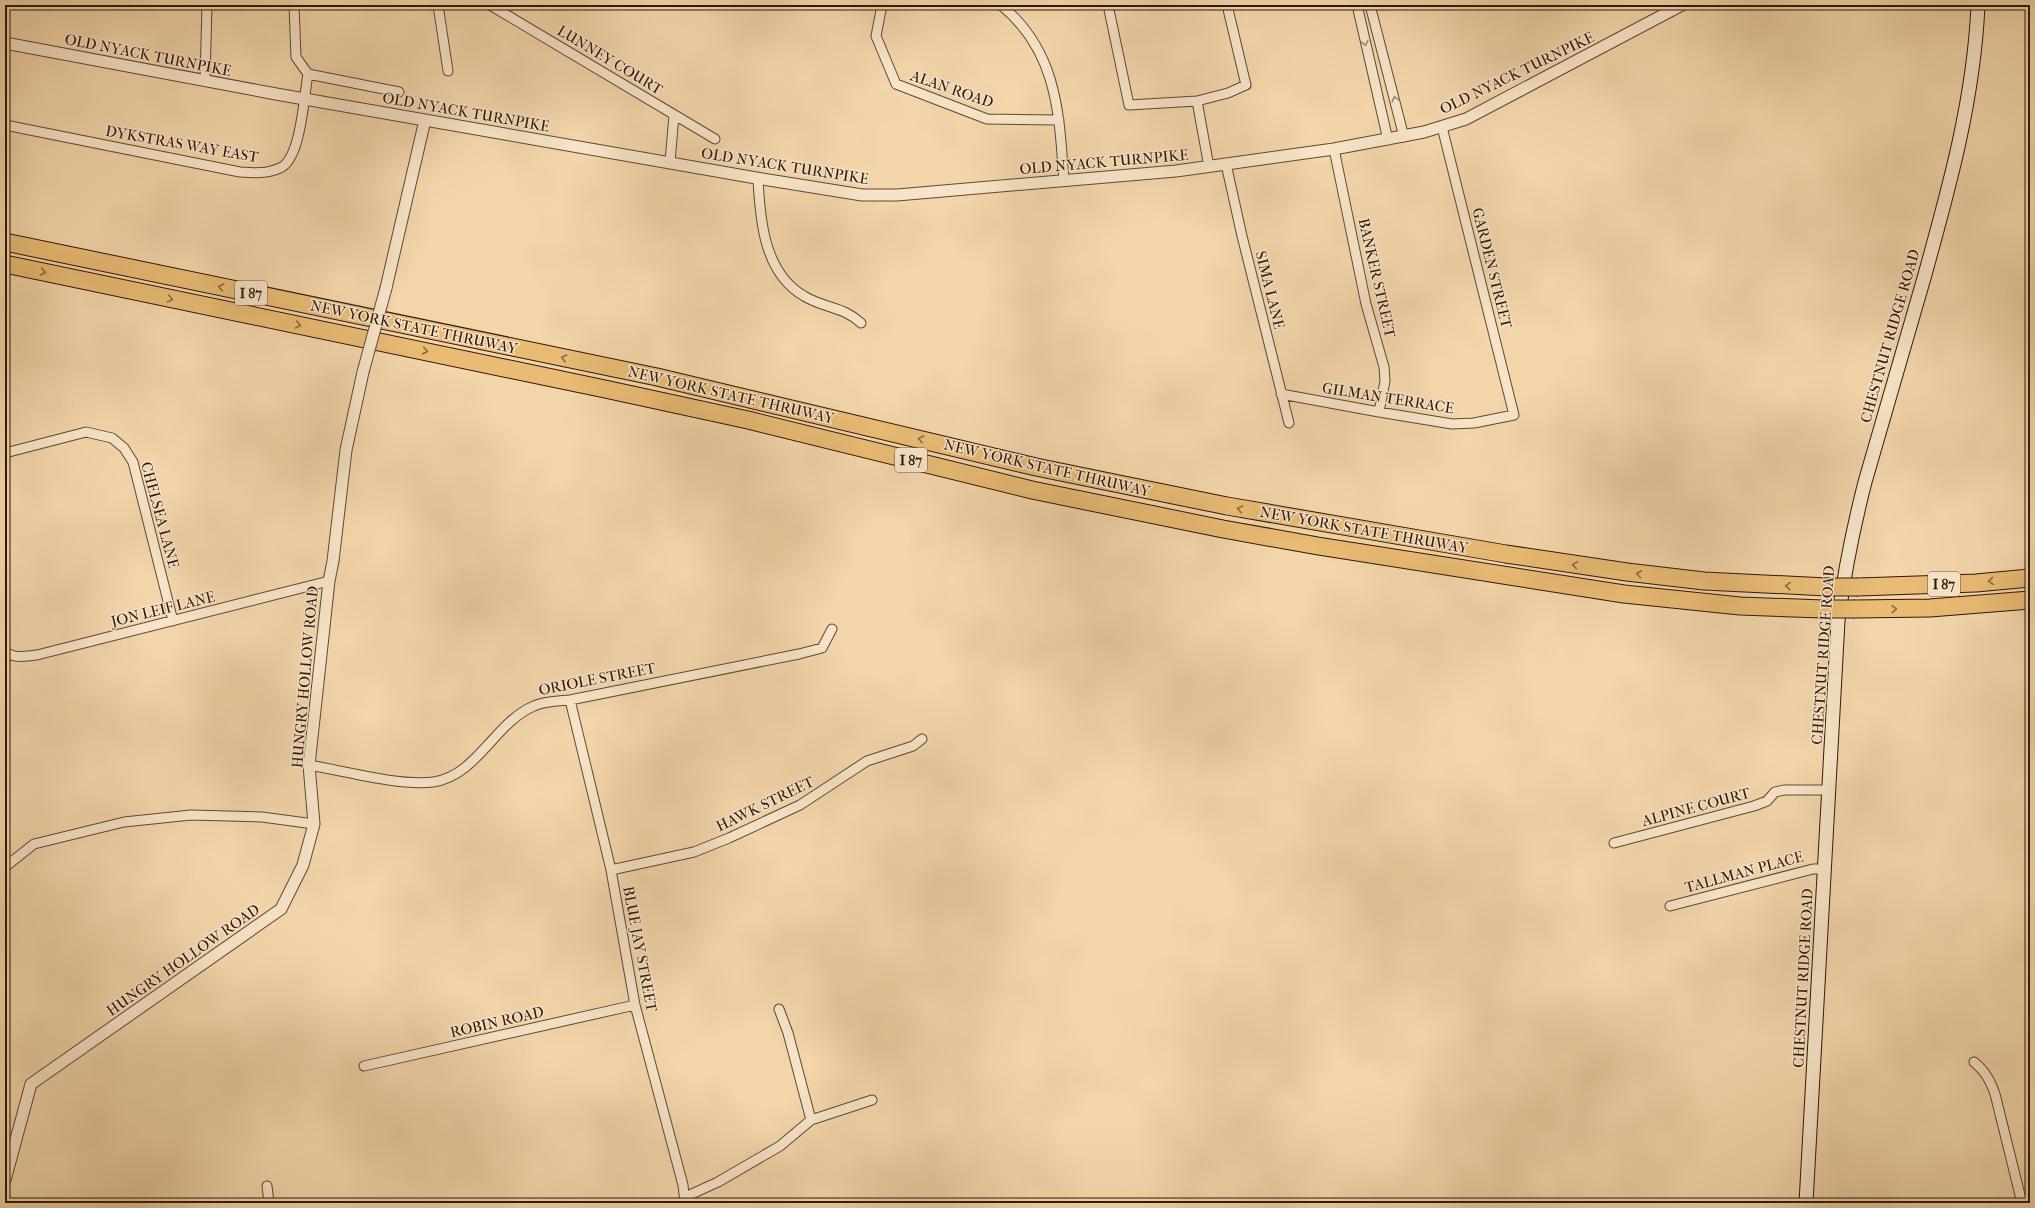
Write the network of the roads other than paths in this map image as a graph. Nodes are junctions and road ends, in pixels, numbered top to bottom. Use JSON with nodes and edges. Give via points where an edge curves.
{"nodes":[{"id":1,"x":207,"y":5,"type":"edge"},
{"id":2,"x":294,"y":5,"type":"edge"},
{"id":3,"x":438,"y":5,"type":"edge"},
{"id":4,"x":490,"y":5,"type":"edge"},
{"id":5,"x":882,"y":5,"type":"edge"},
{"id":6,"x":1001,"y":5,"type":"edge"},
{"id":7,"x":1108,"y":5,"type":"edge"},
{"id":8,"x":1227,"y":5,"type":"edge"},
{"id":9,"x":1357,"y":5,"type":"edge"},
{"id":10,"x":1370,"y":5,"type":"edge"},
{"id":11,"x":1682,"y":5,"type":"edge"},
{"id":12,"x":1978,"y":5,"type":"edge"},
{"id":13,"x":5,"y":43,"type":"edge"},
{"id":14,"x":448,"y":71,"type":"dead end"},
{"id":15,"x":308,"y":74,"type":"junction"},
{"id":16,"x":205,"y":80,"type":"junction"},
{"id":17,"x":399,"y":92,"type":"dead end"},
{"id":18,"x":303,"y":99,"type":"junction"},
{"id":19,"x":1197,"y":101,"type":"junction"},
{"id":20,"x":674,"y":115,"type":"junction"},
{"id":21,"x":425,"y":120,"type":"junction"},
{"id":22,"x":1059,"y":120,"type":"junction"},
{"id":23,"x":5,"y":125,"type":"edge"},
{"id":24,"x":1442,"y":127,"type":"junction"},
{"id":25,"x":1404,"y":137,"type":"junction"},
{"id":26,"x":715,"y":139,"type":"dead end"},
{"id":27,"x":1388,"y":140,"type":"junction"},
{"id":28,"x":1334,"y":149,"type":"junction"},
{"id":29,"x":670,"y":162,"type":"junction"},
{"id":30,"x":1226,"y":164,"type":"junction"},
{"id":31,"x":1209,"y":167,"type":"junction"},
{"id":32,"x":758,"y":179,"type":"junction"},
{"id":33,"x":1064,"y":180,"type":"junction"},
{"id":34,"x":5,"y":242,"type":"edge"},
{"id":35,"x":5,"y":264,"type":"edge"},
{"id":36,"x":861,"y":323,"type":"dead end"},
{"id":37,"x":1281,"y":394,"type":"junction"},
{"id":38,"x":1379,"y":412,"type":"junction"},
{"id":39,"x":1514,"y":415,"type":"joint"},
{"id":40,"x":1289,"y":422,"type":"dead end"},
{"id":41,"x":5,"y":453,"type":"edge"},
{"id":42,"x":2030,"y":578,"type":"edge"},
{"id":43,"x":329,"y":581,"type":"junction"},
{"id":44,"x":2030,"y":600,"type":"edge"},
{"id":45,"x":173,"y":621,"type":"junction"},
{"id":46,"x":832,"y":629,"type":"dead end"},
{"id":47,"x":5,"y":652,"type":"edge"},
{"id":48,"x":570,"y":700,"type":"junction"},
{"id":49,"x":922,"y":739,"type":"dead end"},
{"id":50,"x":309,"y":765,"type":"junction"},
{"id":51,"x":1830,"y":790,"type":"junction"},
{"id":52,"x":314,"y":824,"type":"junction"},
{"id":53,"x":1614,"y":843,"type":"dead end"},
{"id":54,"x":5,"y":867,"type":"edge"},
{"id":55,"x":1825,"y":869,"type":"junction"},
{"id":56,"x":610,"y":870,"type":"junction"},
{"id":57,"x":1670,"y":906,"type":"dead end"},
{"id":58,"x":635,"y":1005,"type":"junction"},
{"id":59,"x":779,"y":1009,"type":"dead end"},
{"id":60,"x":1974,"y":1062,"type":"dead end"},
{"id":61,"x":364,"y":1066,"type":"dead end"},
{"id":62,"x":872,"y":1100,"type":"dead end"},
{"id":63,"x":811,"y":1120,"type":"junction"},
{"id":64,"x":5,"y":1180,"type":"edge"},
{"id":65,"x":267,"y":1186,"type":"dead end"},
{"id":66,"x":685,"y":1200,"type":"edge"},
{"id":67,"x":269,"y":1203,"type":"edge"},
{"id":68,"x":1806,"y":1203,"type":"edge"},
{"id":69,"x":2022,"y":1203,"type":"edge"}],
"edges":[{"from":1,"to":16,"type":"street"},
{"from":2,"to":15,"type":"street","via":[[296,57]]},
{"from":3,"to":14,"type":"street"},
{"from":4,"to":20,"type":"street","name":"LUNNEY COURT"},
{"from":5,"to":22,"type":"street","name":"ALAN ROAD","via":[[876,36],[896,84],[987,119]]},
{"from":6,"to":22,"type":"street","via":[[1028,34],[1042,57],[1052,80]]},
{"from":7,"to":19,"type":"street","via":[[1129,105]]},
{"from":8,"to":19,"type":"street","via":[[1246,85],[1228,93]]},
{"from":9,"to":27,"type":"street","one_way":true},
{"from":25,"to":10,"type":"street","one_way":true},
{"from":11,"to":24,"type":"street","name":"OLD NYACK TURNPIKE","via":[[1466,119]]},
{"from":12,"to":51,"type":"main road","name":"CHESTNUT RIDGE ROAD","via":[[1971,79],[1955,163],[1847,553],[1838,622]]},
{"from":13,"to":16,"type":"street","name":"OLD NYACK TURNPIKE"},
{"from":15,"to":17,"type":"street"},
{"from":15,"to":18,"type":"street","name":"DYKSTRAS WAY EAST"},
{"from":16,"to":18,"type":"street","name":"OLD NYACK TURNPIKE"},
{"from":18,"to":21,"type":"street","name":"OLD NYACK TURNPIKE"},
{"from":18,"to":23,"type":"street","name":"DYKSTRAS WAY EAST","via":[[299,137],[294,154],[281,168],[264,173],[240,172]]},
{"from":19,"to":31,"type":"street"},
{"from":20,"to":26,"type":"street","name":"LUNNEY COURT"},
{"from":20,"to":29,"type":"street"},
{"from":21,"to":29,"type":"street","name":"OLD NYACK TURNPIKE"},
{"from":21,"to":43,"type":"street","name":"HUNGRY HOLLOW ROAD","bridge":true,"via":[[347,443]]},
{"from":22,"to":33,"type":"street"},
{"from":24,"to":25,"type":"street","name":"OLD NYACK TURNPIKE"},
{"from":24,"to":39,"type":"street","name":"GARDEN STREET"},
{"from":25,"to":27,"type":"street","name":"OLD NYACK TURNPIKE"},
{"from":27,"to":28,"type":"street","name":"OLD NYACK TURNPIKE"},
{"from":28,"to":30,"type":"street","name":"OLD NYACK TURNPIKE"},
{"from":28,"to":38,"type":"street","name":"BANKER STREET","via":[[1366,304],[1384,367],[1385,381]]},
{"from":29,"to":32,"type":"street","name":"OLD NYACK TURNPIKE"},
{"from":30,"to":31,"type":"street","name":"OLD NYACK TURNPIKE"},
{"from":30,"to":37,"type":"street","name":"SIMA LANE"},
{"from":31,"to":33,"type":"street","name":"OLD NYACK TURNPIKE"},
{"from":32,"to":33,"type":"street","name":"OLD NYACK TURNPIKE","via":[[862,195],[898,195]]},
{"from":32,"to":36,"type":"street","via":[[764,235],[773,262],[786,283],[804,296],[852,314]]},
{"from":42,"to":34,"type":"highway","name":"NEW YORK STATE THRUWAY","number":"I 87","one_way":true,"bridge":true,"via":[[1976,583],[1827,587],[1704,581],[1490,552],[1234,508],[1028,465],[649,376]]},
{"from":35,"to":44,"type":"highway","name":"NEW YORK STATE THRUWAY","number":"I 87","one_way":true,"bridge":true,"via":[[606,389],[748,420],[1026,488],[1230,530],[1617,593],[1740,606],[1824,609],[1930,608]]},
{"from":37,"to":38,"type":"street","name":"GILMAN TERRACE"},
{"from":37,"to":40,"type":"street","name":"SIMA LANE"},
{"from":38,"to":39,"type":"street","name":"GILMAN TERRACE","via":[[1452,424],[1474,423]]},
{"from":41,"to":45,"type":"street","name":"CHELSEA LANE","via":[[86,432],[112,438],[124,448],[133,462]]},
{"from":43,"to":45,"type":"street","name":"JON LEIF LANE"},
{"from":43,"to":50,"type":"street","name":"HUNGRY HOLLOW ROAD"},
{"from":45,"to":47,"type":"street","name":"JON LEIF LANE","via":[[37,655],[18,657]]},
{"from":46,"to":48,"type":"street","name":"ORIOLE STREET","via":[[822,648]]},
{"from":48,"to":50,"type":"street","name":"ORIOLE STREET","via":[[535,705],[517,716],[470,763],[454,774],[434,782],[411,782]]},
{"from":48,"to":56,"type":"street","name":"BLUE JAY STREET"},
{"from":49,"to":56,"type":"street","name":"HAWK STREET","via":[[913,746],[868,761],[800,805],[729,838],[694,852]]},
{"from":50,"to":52,"type":"street","name":"HUNGRY HOLLOW ROAD"},
{"from":51,"to":53,"type":"street","name":"ALPINE COURT","via":[[1775,792],[1767,801],[1754,806]]},
{"from":51,"to":55,"type":"main road","name":"CHESTNUT RIDGE ROAD"},
{"from":52,"to":54,"type":"street","via":[[262,817],[191,815],[124,822],[34,844]]},
{"from":52,"to":64,"type":"street","name":"HUNGRY HOLLOW ROAD","via":[[303,865],[282,909],[31,1084]]},
{"from":55,"to":57,"type":"street","name":"TALLMAN PLACE","via":[[1813,869]]},
{"from":55,"to":68,"type":"main road","name":"CHESTNUT RIDGE ROAD"},
{"from":56,"to":58,"type":"street","name":"BLUE JAY STREET"},
{"from":58,"to":61,"type":"street","name":"ROBIN ROAD"},
{"from":58,"to":66,"type":"street","name":"BLUE JAY STREET"},
{"from":59,"to":63,"type":"street","via":[[788,1032]]},
{"from":60,"to":69,"type":"street","via":[[1991,1081]]},
{"from":62,"to":63,"type":"street"},
{"from":63,"to":66,"type":"street","via":[[780,1146]]},
{"from":65,"to":67,"type":"street"}]}
